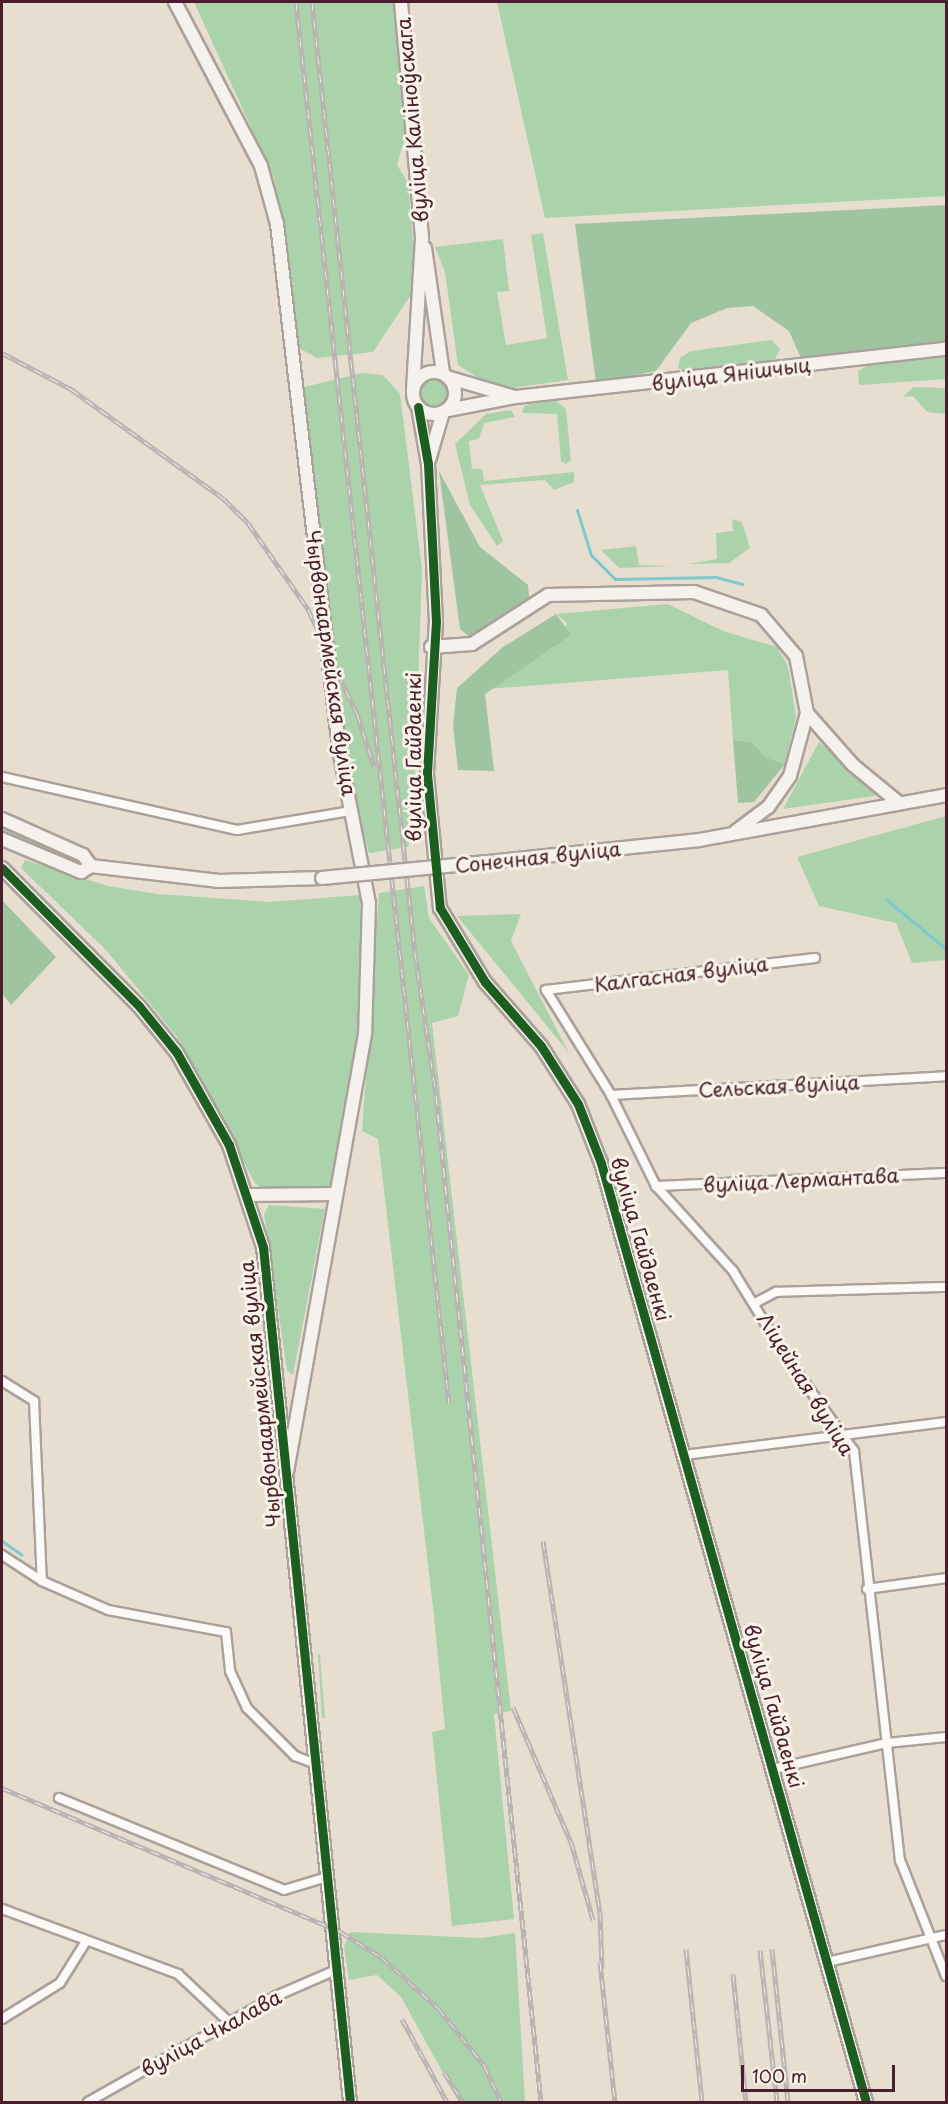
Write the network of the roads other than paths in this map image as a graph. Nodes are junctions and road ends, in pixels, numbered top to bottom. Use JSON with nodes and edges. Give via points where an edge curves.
{"nodes":[{"id":1,"x":175,"y":2,"type":"edge"},
{"id":2,"x":401,"y":2,"type":"edge"},
{"id":3,"x":422,"y":238,"type":"junction"},
{"id":4,"x":946,"y":349,"type":"edge"},
{"id":5,"x":447,"y":376,"type":"junction"},
{"id":6,"x":413,"y":390,"type":"junction"},
{"id":7,"x":515,"y":397,"type":"junction"},
{"id":8,"x":418,"y":406,"type":"junction"},
{"id":9,"x":446,"y":411,"type":"junction"},
{"id":10,"x":428,"y":464,"type":"junction"},
{"id":11,"x":431,"y":647,"type":"junction"},
{"id":12,"x":807,"y":713,"type":"junction"},
{"id":13,"x":2,"y":777,"type":"edge"},
{"id":14,"x":946,"y":795,"type":"edge"},
{"id":15,"x":899,"y":803,"type":"junction"},
{"id":16,"x":351,"y":812,"type":"junction"},
{"id":17,"x":2,"y":819,"type":"edge"},
{"id":18,"x":736,"y":831,"type":"junction"},
{"id":19,"x":5,"y":842,"type":"edge"},
{"id":20,"x":91,"y":866,"type":"junction"},
{"id":21,"x":2,"y":869,"type":"edge"},
{"id":22,"x":815,"y":958,"type":"dead end"},
{"id":23,"x":546,"y":990,"type":"joint"},
{"id":24,"x":946,"y":1076,"type":"edge"},
{"id":25,"x":611,"y":1095,"type":"junction"},
{"id":26,"x":946,"y":1173,"type":"edge"},
{"id":27,"x":656,"y":1186,"type":"junction"},
{"id":28,"x":334,"y":1194,"type":"junction"},
{"id":29,"x":248,"y":1195,"type":"junction"},
{"id":30,"x":946,"y":1287,"type":"edge"},
{"id":31,"x":755,"y":1303,"type":"junction"},
{"id":32,"x":304,"y":1379,"type":"junction"},
{"id":33,"x":2,"y":1381,"type":"edge"},
{"id":34,"x":279,"y":1381,"type":"junction"},
{"id":35,"x":946,"y":1422,"type":"edge"},
{"id":36,"x":840,"y":1434,"type":"junction"},
{"id":37,"x":684,"y":1455,"type":"junction"},
{"id":38,"x":287,"y":1471,"type":"junction"},
{"id":39,"x":2,"y":1555,"type":"edge"},
{"id":40,"x":946,"y":1578,"type":"edge"},
{"id":41,"x":42,"y":1581,"type":"junction"},
{"id":42,"x":867,"y":1589,"type":"junction"},
{"id":43,"x":946,"y":1737,"type":"edge"},
{"id":44,"x":887,"y":1743,"type":"junction"},
{"id":45,"x":316,"y":1764,"type":"junction"},
{"id":46,"x":774,"y":1769,"type":"junction"},
{"id":47,"x":59,"y":1798,"type":"dead end"},
{"id":48,"x":327,"y":1877,"type":"junction"},
{"id":49,"x":2,"y":1909,"type":"edge"},
{"id":50,"x":946,"y":1935,"type":"edge"},
{"id":51,"x":929,"y":1942,"type":"junction"},
{"id":52,"x":85,"y":1943,"type":"junction"},
{"id":53,"x":827,"y":1962,"type":"junction"},
{"id":54,"x":336,"y":1970,"type":"junction"},
{"id":55,"x":946,"y":1976,"type":"edge"},
{"id":56,"x":2,"y":2019,"type":"edge"},
{"id":57,"x":230,"y":2023,"type":"junction"},
{"id":58,"x":88,"y":2103,"type":"edge"},
{"id":59,"x":350,"y":2103,"type":"edge"},
{"id":60,"x":866,"y":2103,"type":"edge"}],
"edges":[{"from":1,"to":16,"type":"street","name":"Чырвонаармейская вуліца","via":[[269,191],[339,749]]},
{"from":2,"to":3,"type":"street","name":"вуліца Каліноўскага"},
{"from":3,"to":5,"type":"street","name":"вуліца Каліноўскага"},
{"from":3,"to":6,"type":"street","name":"вуліца Каліноўскага"},
{"from":4,"to":7,"type":"street","name":"вуліца Янішчыц"},
{"from":5,"to":6,"type":"street","via":[[422,375]]},
{"from":5,"to":7,"type":"street"},
{"from":5,"to":9,"type":"street","name":"вуліца Каліноўскага","via":[[456,396]]},
{"from":6,"to":8,"type":"street","name":"вуліца Каліноўскага"},
{"from":7,"to":9,"type":"street","name":"вуліца Янішчыц"},
{"from":8,"to":9,"type":"street","via":[[428,413]]},
{"from":8,"to":10,"type":"street","name":"вуліца Гайдаенкі"},
{"from":9,"to":10,"type":"street","name":"вуліца Гайдаенкі"},
{"from":10,"to":11,"type":"street","name":"вуліца Гайдаенкі","via":[[436,621]]},
{"from":11,"to":12,"type":"street","name":"вуліца Гайдаенкі","via":[[472,644],[548,595],[694,592],[747,607],[783,635],[802,670]]},
{"from":11,"to":37,"type":"street","name":"вуліца Гайдаенкі","via":[[427,774],[440,908],[485,982],[541,1046],[578,1104],[601,1163]]},
{"from":12,"to":15,"type":"street","via":[[853,765]]},
{"from":12,"to":18,"type":"street","name":"вуліца Гайдаенкі","via":[[790,776],[768,807]]},
{"from":13,"to":16,"type":"street","via":[[237,830]]},
{"from":14,"to":15,"type":"street","name":"Сонечная вуліца"},
{"from":15,"to":18,"type":"street","name":"Сонечная вуліца"},
{"from":16,"to":28,"type":"street","name":"Чырвонаармейская вуліца","via":[[369,903],[368,1005]]},
{"from":17,"to":20,"type":"street","via":[[83,855]]},
{"from":18,"to":20,"type":"street","name":"Сонечная вуліца","bridge":true,"via":[[665,844],[322,878],[219,881]]},
{"from":19,"to":20,"type":"street","name":"Сонечная вуліца","via":[[81,872]]},
{"from":21,"to":29,"type":"street","name":"Чырвонаармейская вуліца","via":[[139,1006],[177,1053],[229,1145]]},
{"from":22,"to":23,"type":"street","name":"Калгасная вуліца"},
{"from":23,"to":25,"type":"street","name":"Ліцейная вуліца"},
{"from":24,"to":25,"type":"street","name":"Сельская вуліца"},
{"from":25,"to":27,"type":"street","name":"Ліцейная вуліца"},
{"from":26,"to":27,"type":"street","name":"вуліца Лермантава"},
{"from":27,"to":31,"type":"street","name":"Ліцейная вуліца","via":[[705,1234]]},
{"from":28,"to":29,"type":"street"},
{"from":28,"to":32,"type":"street","name":"Чырвонаармейская вуліца"},
{"from":29,"to":34,"type":"street","name":"Чырвонаармейская вуліца","via":[[263,1247]]},
{"from":30,"to":31,"type":"street","via":[[776,1292]]},
{"from":31,"to":36,"type":"street","name":"Ліцейная вуліца"},
{"from":32,"to":34,"type":"street","name":"Чырвонаармейская вуліца"},
{"from":32,"to":38,"type":"street","name":"Чырвонаармейская вуліца"},
{"from":33,"to":41,"type":"street","via":[[34,1401]]},
{"from":34,"to":38,"type":"street","name":"Чырвонаармейская вуліца"},
{"from":35,"to":36,"type":"street"},
{"from":36,"to":37,"type":"street"},
{"from":36,"to":42,"type":"street","name":"Ліцейная вуліца","via":[[854,1451]]},
{"from":37,"to":46,"type":"street","name":"вуліца Гайдаенкі"},
{"from":38,"to":45,"type":"street","name":"Чырвонаармейская вуліца"},
{"from":39,"to":41,"type":"street"},
{"from":40,"to":42,"type":"street"},
{"from":41,"to":45,"type":"street","via":[[108,1610],[226,1632],[230,1671],[247,1708],[295,1756]]},
{"from":42,"to":44,"type":"street","name":"Ліцейная вуліца"},
{"from":43,"to":44,"type":"street"},
{"from":44,"to":46,"type":"street"},
{"from":44,"to":51,"type":"street","name":"Ліцейная вуліца","via":[[900,1860]]},
{"from":45,"to":48,"type":"street","name":"Чырвонаармейская вуліца"},
{"from":46,"to":53,"type":"street","name":"вуліца Гайдаенкі"},
{"from":47,"to":48,"type":"street","via":[[284,1890]]},
{"from":48,"to":54,"type":"street","name":"Чырвонаармейская вуліца"},
{"from":49,"to":52,"type":"street"},
{"from":50,"to":51,"type":"street"},
{"from":51,"to":53,"type":"street"},
{"from":51,"to":55,"type":"street","name":"Ліцейная вуліца"},
{"from":52,"to":56,"type":"street","via":[[60,1983]]},
{"from":52,"to":57,"type":"street","via":[[178,1974]]},
{"from":53,"to":60,"type":"street","name":"вуліца Гайдаенкі"},
{"from":54,"to":57,"type":"street","name":"вуліца Чкалава"},
{"from":54,"to":59,"type":"street","name":"Чырвонаармейская вуліца"},
{"from":57,"to":58,"type":"street","name":"вуліца Чкалава"}]}
